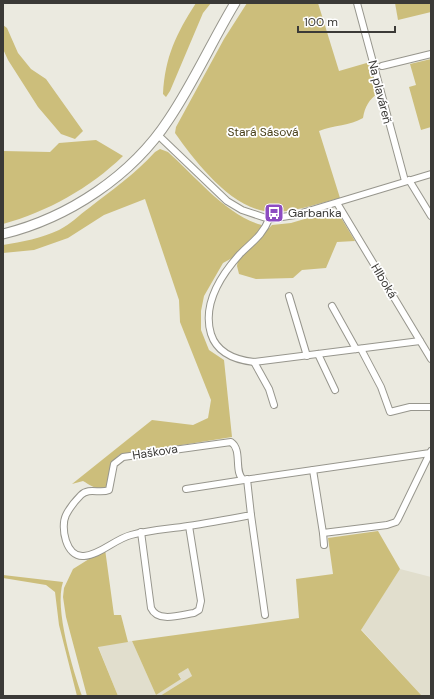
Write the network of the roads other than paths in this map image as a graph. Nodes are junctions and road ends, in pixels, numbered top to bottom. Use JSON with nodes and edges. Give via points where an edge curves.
{"nodes":[{"id":1,"x":235,"y":3,"type":"edge"},
{"id":2,"x":357,"y":3,"type":"edge"},
{"id":3,"x":431,"y":54,"type":"edge"},
{"id":4,"x":382,"y":66,"type":"dead end"},
{"id":5,"x":158,"y":135,"type":"junction"},
{"id":6,"x":431,"y":174,"type":"edge"},
{"id":7,"x":407,"y":180,"type":"junction"},
{"id":8,"x":337,"y":203,"type":"junction"},
{"id":9,"x":431,"y":216,"type":"edge"},
{"id":10,"x":269,"y":219,"type":"junction"},
{"id":11,"x":3,"y":234,"type":"edge"},
{"id":12,"x":289,"y":296,"type":"dead end"},
{"id":13,"x":332,"y":306,"type":"dead end"},
{"id":14,"x":420,"y":341,"type":"junction"},
{"id":15,"x":359,"y":349,"type":"junction"},
{"id":16,"x":318,"y":354,"type":"junction"},
{"id":17,"x":307,"y":356,"type":"junction"},
{"id":18,"x":431,"y":359,"type":"edge"},
{"id":19,"x":254,"y":362,"type":"junction"},
{"id":20,"x":336,"y":390,"type":"dead end"},
{"id":21,"x":274,"y":405,"type":"dead end"},
{"id":22,"x":431,"y":407,"type":"edge"},
{"id":23,"x":430,"y":452,"type":"edge"},
{"id":24,"x":313,"y":470,"type":"junction"},
{"id":25,"x":246,"y":479,"type":"junction"},
{"id":26,"x":186,"y":489,"type":"dead end"},
{"id":27,"x":252,"y":515,"type":"junction"},
{"id":28,"x":189,"y":526,"type":"junction"},
{"id":29,"x":141,"y":532,"type":"junction"},
{"id":30,"x":323,"y":533,"type":"junction"},
{"id":31,"x":324,"y":544,"type":"dead end"},
{"id":32,"x":265,"y":615,"type":"dead end"}],
"edges":[{"from":1,"to":5,"type":"street","via":[[180,102]]},
{"from":2,"to":7,"type":"street","name":"Na plaváreň"},
{"from":3,"to":4,"type":"street"},
{"from":5,"to":10,"type":"street","via":[[228,200],[242,210]]},
{"from":5,"to":11,"type":"street","via":[[123,171],[83,200],[49,218]]},
{"from":6,"to":7,"type":"street"},
{"from":7,"to":8,"type":"street"},
{"from":7,"to":9,"type":"street","name":"Na plaváreň"},
{"from":8,"to":10,"type":"street","via":[[295,215]]},
{"from":8,"to":14,"type":"street","name":"Hlboká"},
{"from":10,"to":19,"type":"street","via":[[261,235],[228,269],[209,308],[210,328],[216,344],[233,358]]},
{"from":12,"to":17,"type":"street"},
{"from":13,"to":15,"type":"street"},
{"from":14,"to":15,"type":"street"},
{"from":14,"to":18,"type":"street","name":"Hlboká"},
{"from":15,"to":16,"type":"street"},
{"from":15,"to":22,"type":"street","via":[[381,387],[390,412],[410,407]]},
{"from":16,"to":17,"type":"street"},
{"from":16,"to":20,"type":"street"},
{"from":17,"to":19,"type":"street"},
{"from":19,"to":21,"type":"street","via":[[269,389]]},
{"from":23,"to":24,"type":"street"},
{"from":23,"to":30,"type":"street","via":[[396,522]]},
{"from":24,"to":25,"type":"street"},
{"from":24,"to":30,"type":"street"},
{"from":25,"to":26,"type":"street"},
{"from":25,"to":27,"type":"street","name":"Haškova"},
{"from":25,"to":29,"type":"street","name":"Haškova","via":[[240,476],[234,444],[227,442],[123,457],[114,464],[110,490],[85,492],[64,521],[64,535],[72,551],[79,556],[89,555],[116,540]]},
{"from":27,"to":28,"type":"street","name":"Haškova"},
{"from":27,"to":32,"type":"street","name":"Haškova"},
{"from":28,"to":29,"type":"street","name":"Haškova"},
{"from":28,"to":29,"type":"street","via":[[201,601],[198,610],[188,614],[161,617],[153,613]]},
{"from":30,"to":31,"type":"street"}]}
